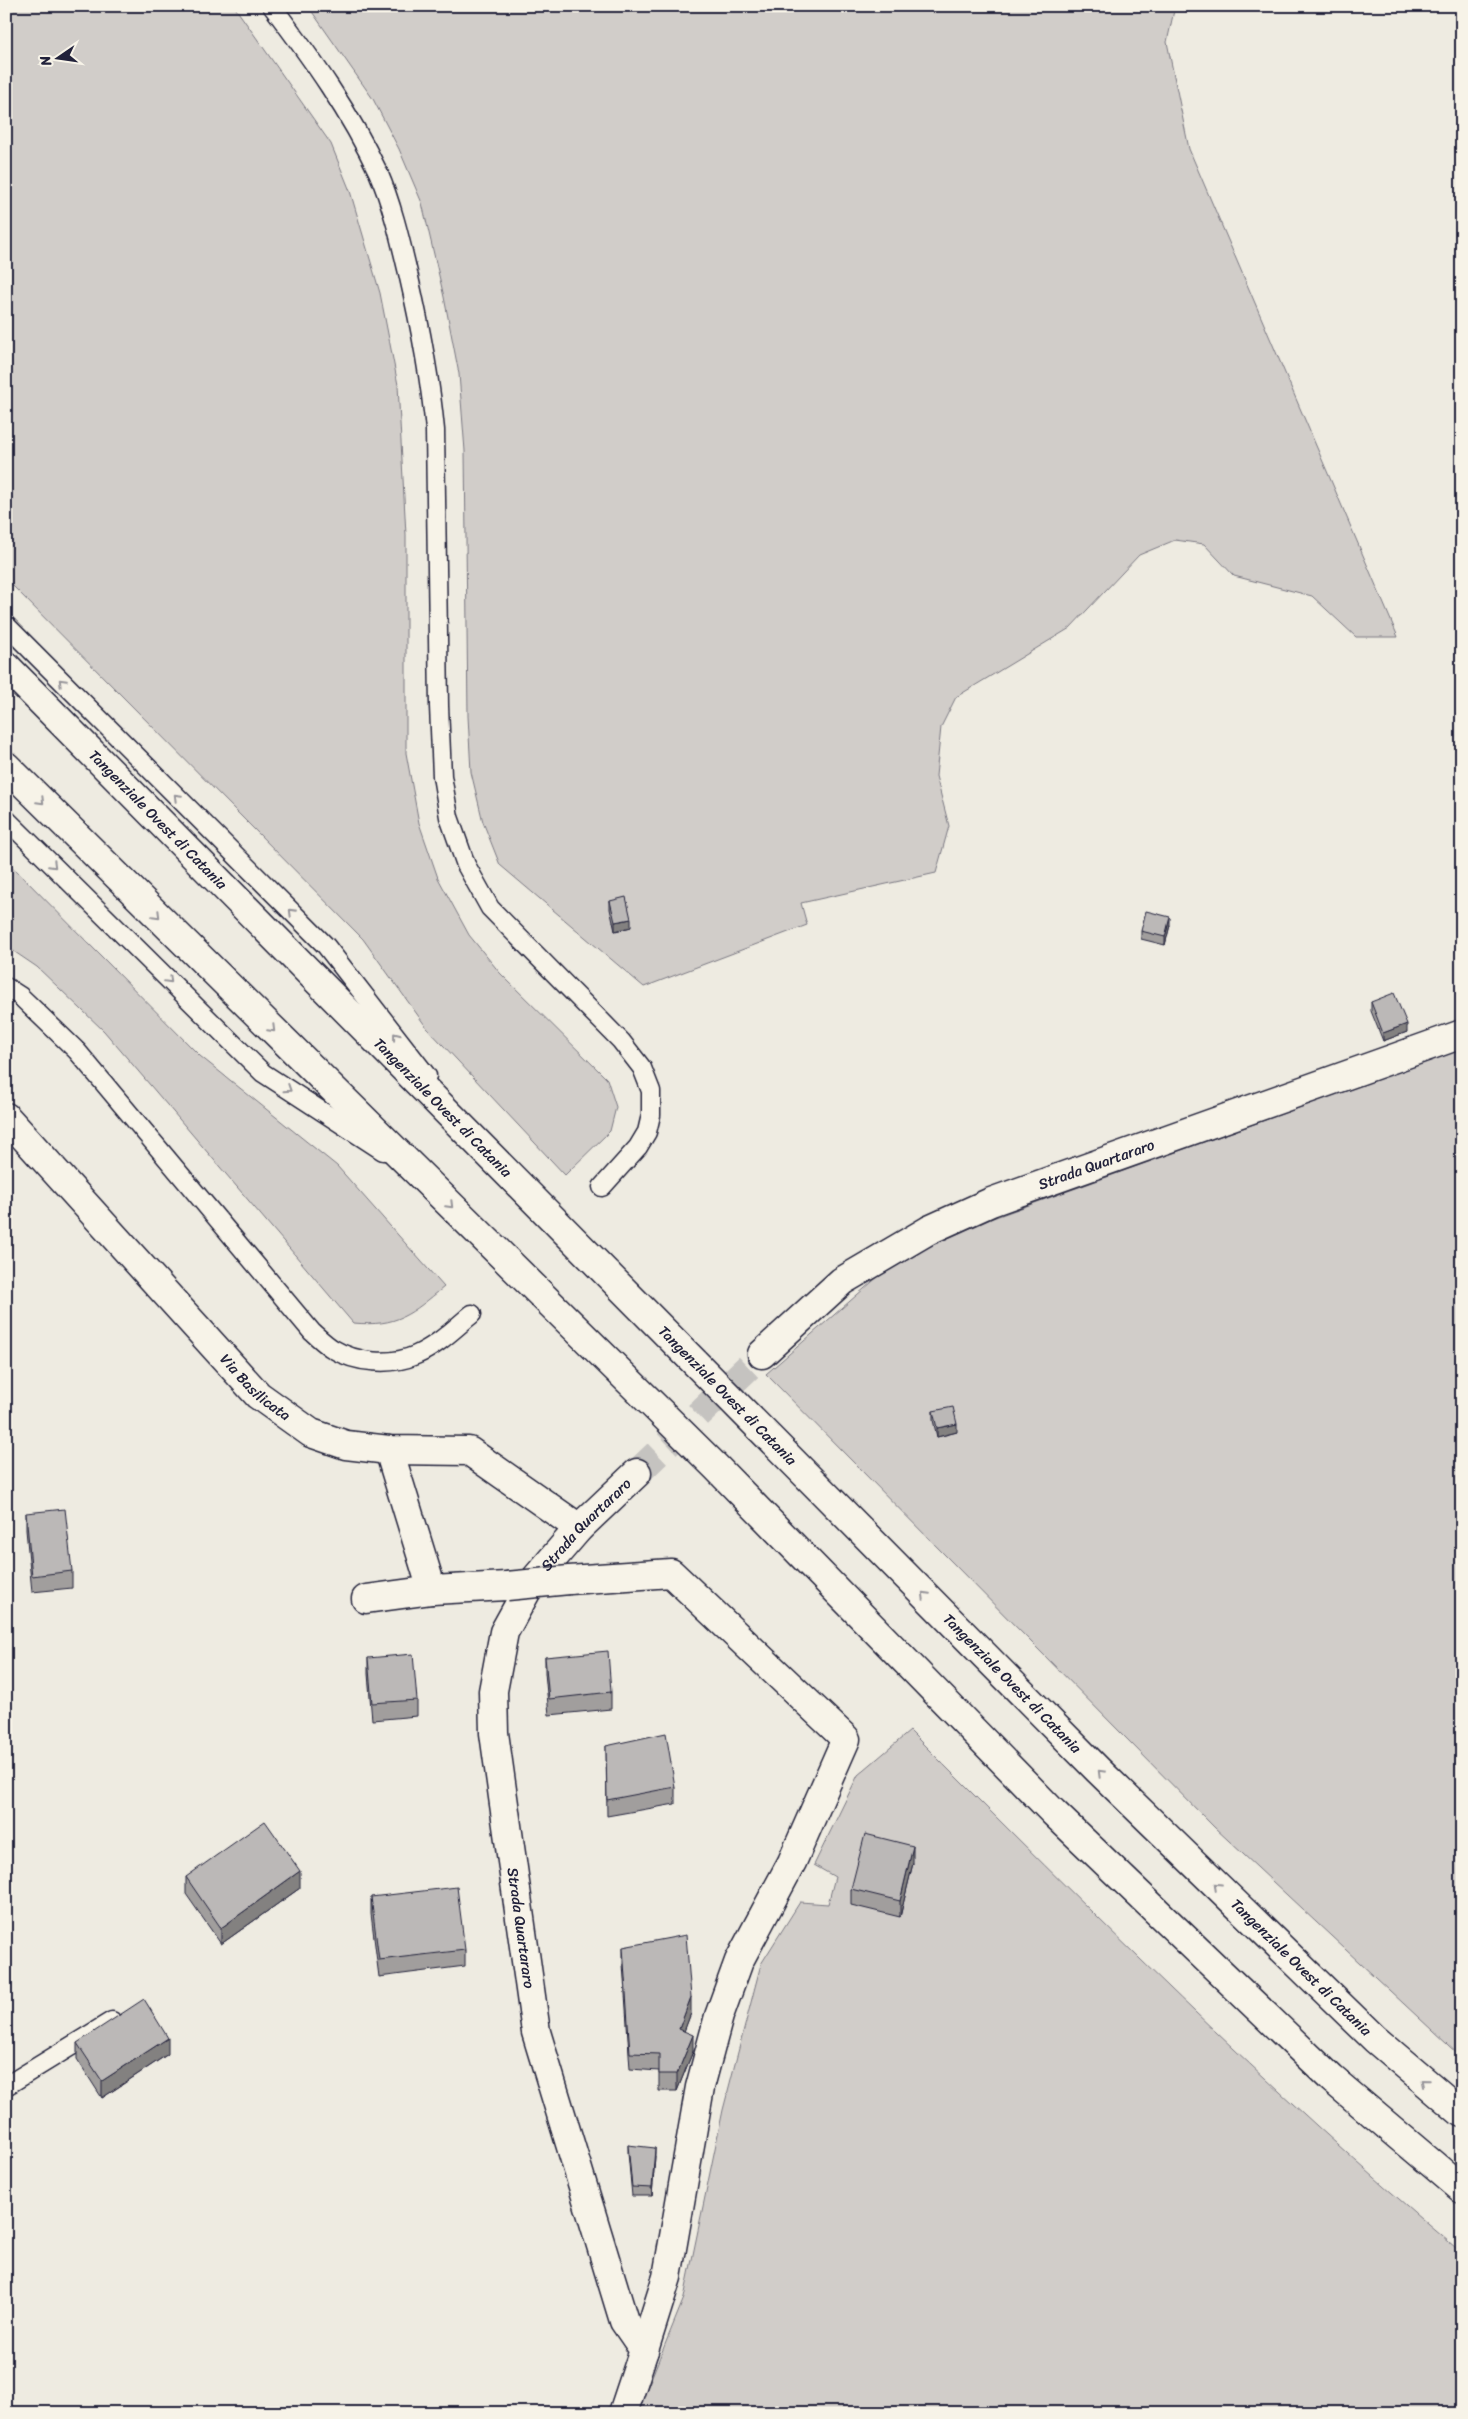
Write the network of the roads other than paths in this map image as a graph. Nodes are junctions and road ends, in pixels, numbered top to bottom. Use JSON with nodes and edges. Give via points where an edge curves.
{"nodes":[{"id":1,"x":272,"y":6,"type":"edge"},
{"id":2,"x":6,"y":625,"type":"edge"},
{"id":3,"x":6,"y":666,"type":"edge"},
{"id":4,"x":6,"y":766,"type":"edge"},
{"id":5,"x":6,"y":819,"type":"edge"},
{"id":6,"x":6,"y":986,"type":"edge"},
{"id":7,"x":1462,"y":1034,"type":"edge"},
{"id":8,"x":6,"y":1117,"type":"edge"},
{"id":9,"x":480,"y":1144,"type":"junction"},
{"id":10,"x":420,"y":1175,"type":"junction"},
{"id":11,"x":602,"y":1187,"type":"dead end"},
{"id":12,"x":472,"y":1314,"type":"dead end"},
{"id":13,"x":762,"y":1354,"type":"tunnel mouth"},
{"id":14,"x":390,"y":1450,"type":"junction"},
{"id":15,"x":638,"y":1473,"type":"tunnel mouth"},
{"id":16,"x":579,"y":1528,"type":"junction"},
{"id":17,"x":432,"y":1590,"type":"junction"},
{"id":18,"x":366,"y":1599,"type":"dead end"},
{"id":19,"x":122,"y":2015,"type":"edge"},
{"id":20,"x":6,"y":2086,"type":"edge"},
{"id":21,"x":1462,"y":2113,"type":"edge"},
{"id":22,"x":1462,"y":2189,"type":"edge"},
{"id":23,"x":644,"y":2350,"type":"junction"},
{"id":24,"x":623,"y":2413,"type":"edge"}],
"edges":[{"from":1,"to":11,"type":"lane","via":[[348,114],[379,173],[399,233],[417,311],[431,386],[435,430],[438,706],[442,776],[452,825],[466,865],[490,908],[621,1041],[642,1068],[651,1091],[647,1132],[638,1147]]},
{"from":9,"to":2,"type":"lane","one_way":true,"via":[[326,946]]},
{"from":3,"to":9,"type":"main road","name":"Tangenziale Ovest di Catania"},
{"from":4,"to":10,"type":"main road","one_way":true},
{"from":5,"to":10,"type":"lane","one_way":true,"via":[[264,1073]]},
{"from":6,"to":12,"type":"lane","via":[[77,1051],[312,1332],[334,1349],[362,1360],[400,1359],[416,1355]]},
{"from":7,"to":13,"type":"main road","name":"Strada Quartararo","via":[[991,1202],[929,1230],[842,1281]]},
{"from":8,"to":14,"type":"main road","name":"Via Basilicata","via":[[258,1395],[311,1433],[346,1445]]},
{"from":21,"to":9,"type":"main road","name":"Tangenziale Ovest di Catania","one_way":true,"via":[[1375,2040],[1098,1770]]},
{"from":10,"to":22,"type":"main road","one_way":true,"via":[[716,1467],[1053,1812],[1332,2079]]},
{"from":14,"to":16,"type":"main road","name":"Via Basilicata","via":[[469,1451]]},
{"from":14,"to":17,"type":"main road"},
{"from":15,"to":16,"type":"main road","name":"Strada Quartararo"},
{"from":16,"to":23,"type":"main road","name":"Strada Quartararo","via":[[530,1585],[504,1632],[493,1691],[494,1733],[536,2032],[624,2321]]},
{"from":17,"to":18,"type":"main road"},
{"from":17,"to":23,"type":"main road","bridge":true,"via":[[671,1572],[846,1739],[792,1862],[739,1961],[718,2016],[700,2087],[667,2277]]},
{"from":19,"to":20,"type":"lane"},
{"from":23,"to":24,"type":"main road"}]}
